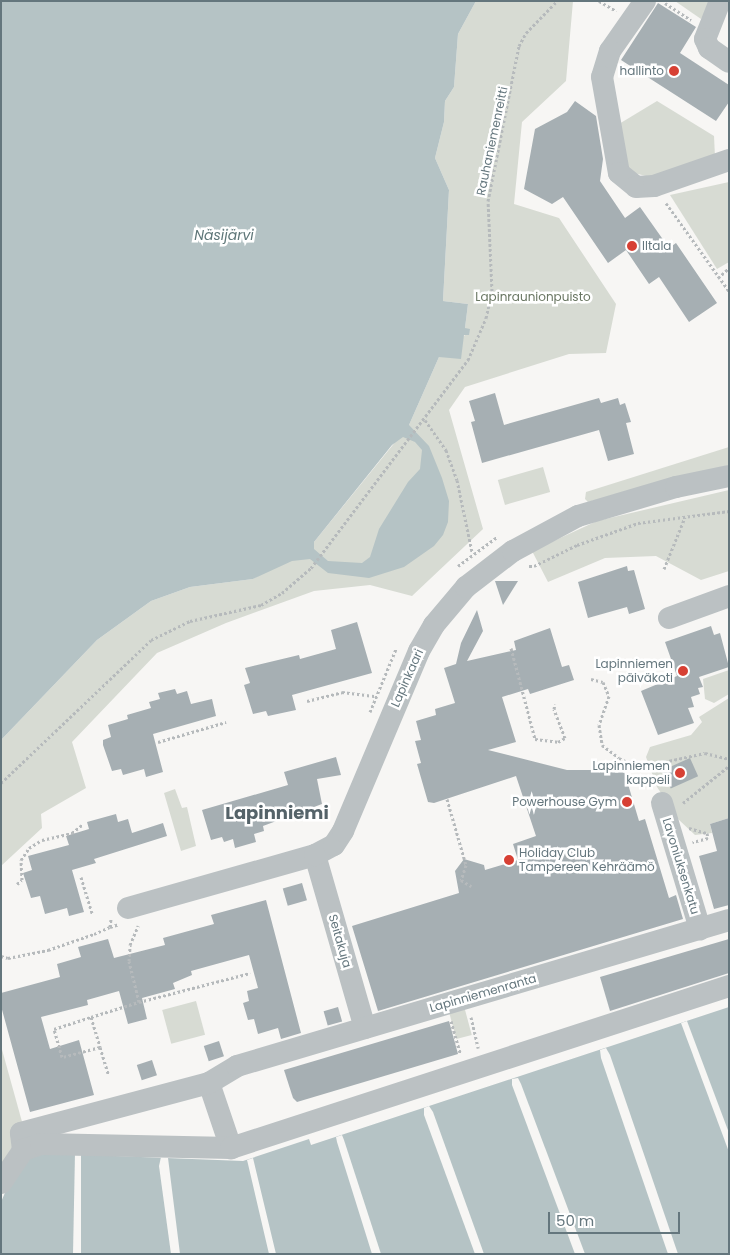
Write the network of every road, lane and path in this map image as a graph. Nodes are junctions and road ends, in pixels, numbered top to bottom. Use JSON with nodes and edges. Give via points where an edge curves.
{"nodes":[{"id":1,"x":557,"y":1,"type":"edge"},
{"id":2,"x":599,"y":1,"type":"edge"},
{"id":3,"x":646,"y":1,"type":"edge"},
{"id":4,"x":661,"y":1,"type":"edge"},
{"id":5,"x":720,"y":1,"type":"edge"},
{"id":6,"x":604,"y":4,"type":"dead end"},
{"id":7,"x":707,"y":29,"type":"junction"},
{"id":8,"x":729,"y":62,"type":"edge"},
{"id":9,"x":729,"y":160,"type":"edge"},
{"id":10,"x":654,"y":186,"type":"junction"},
{"id":11,"x":729,"y":268,"type":"edge"},
{"id":12,"x":718,"y":278,"type":"junction"},
{"id":13,"x":729,"y":291,"type":"edge"},
{"id":14,"x":425,"y":420,"type":"junction"},
{"id":15,"x":729,"y":476,"type":"edge"},
{"id":16,"x":729,"y":511,"type":"edge"},
{"id":17,"x":685,"y":516,"type":"junction"},
{"id":18,"x":513,"y":551,"type":"junction"},
{"id":19,"x":472,"y":552,"type":"junction"},
{"id":20,"x":664,"y":569,"type":"dead end"},
{"id":21,"x":454,"y":570,"type":"dead end"},
{"id":22,"x":729,"y":596,"type":"edge"},
{"id":23,"x":669,"y":618,"type":"dead end"},
{"id":24,"x":401,"y":641,"type":"dead end"},
{"id":25,"x":510,"y":648,"type":"dead end"},
{"id":26,"x":591,"y":679,"type":"dead end"},
{"id":27,"x":376,"y":696,"type":"junction"},
{"id":28,"x":307,"y":700,"type":"dead end"},
{"id":29,"x":555,"y":704,"type":"dead end"},
{"id":30,"x":366,"y":720,"type":"dead end"},
{"id":31,"x":226,"y":722,"type":"dead end"},
{"id":32,"x":158,"y":742,"type":"dead end"},
{"id":33,"x":729,"y":759,"type":"edge"},
{"id":34,"x":729,"y":766,"type":"edge"},
{"id":35,"x":1,"y":783,"type":"edge"},
{"id":36,"x":448,"y":799,"type":"dead end"},
{"id":37,"x":672,"y":804,"type":"joint"},
{"id":38,"x":82,"y":825,"type":"dead end"},
{"id":39,"x":315,"y":855,"type":"junction"},
{"id":40,"x":81,"y":877,"type":"dead end"},
{"id":41,"x":17,"y":884,"type":"dead end"},
{"id":42,"x":471,"y":886,"type":"dead end"},
{"id":43,"x":92,"y":913,"type":"dead end"},
{"id":44,"x":126,"y":914,"type":"junction"},
{"id":45,"x":729,"y":920,"type":"edge"},
{"id":46,"x":700,"y":929,"type":"junction"},
{"id":47,"x":1,"y":956,"type":"edge"},
{"id":48,"x":8,"y":958,"type":"junction"},
{"id":49,"x":1,"y":962,"type":"edge"},
{"id":50,"x":250,"y":973,"type":"dead end"},
{"id":51,"x":729,"y":986,"type":"edge"},
{"id":52,"x":139,"y":1002,"type":"junction"},
{"id":53,"x":91,"y":1017,"type":"junction"},
{"id":54,"x":470,"y":1017,"type":"dead end"},
{"id":55,"x":365,"y":1028,"type":"junction"},
{"id":56,"x":452,"y":1028,"type":"dead end"},
{"id":57,"x":478,"y":1046,"type":"dead end"},
{"id":58,"x":100,"y":1047,"type":"junction"},
{"id":59,"x":459,"y":1050,"type":"dead end"},
{"id":60,"x":108,"y":1074,"type":"dead end"},
{"id":61,"x":209,"y":1083,"type":"junction"},
{"id":62,"x":232,"y":1148,"type":"junction"},
{"id":63,"x":23,"y":1150,"type":"junction"},
{"id":64,"x":1,"y":1183,"type":"edge"}],
"edges":[{"from":1,"to":14,"type":"path","name":"Rauhaniemenreitti","via":[[526,33],[519,46],[488,200],[492,291],[482,326],[468,360]]},
{"from":2,"to":6,"type":"path"},
{"from":3,"to":10,"type":"street","via":[[610,51],[602,78],[619,172],[636,187]]},
{"from":4,"to":7,"type":"path"},
{"from":5,"to":7,"type":"street"},
{"from":7,"to":8,"type":"street","via":[[705,39],[709,48]]},
{"from":9,"to":10,"type":"street"},
{"from":10,"to":12,"type":"path"},
{"from":11,"to":12,"type":"path"},
{"from":12,"to":13,"type":"path"},
{"from":14,"to":19,"type":"path","via":[[446,450],[457,480]]},
{"from":14,"to":35,"type":"path","name":"Rauhaniemenreitti","via":[[311,568],[261,605],[190,621],[151,640]]},
{"from":15,"to":18,"type":"street","name":"Lapinkaari","via":[[676,487],[578,516]]},
{"from":16,"to":17,"type":"path"},
{"from":17,"to":18,"type":"path","via":[[638,523],[608,532],[534,566],[524,564]]},
{"from":17,"to":20,"type":"path"},
{"from":18,"to":19,"type":"path","via":[[499,536]]},
{"from":18,"to":39,"type":"street","name":"Lapinkaari","via":[[466,587],[434,625],[403,686],[343,831],[334,845]]},
{"from":19,"to":21,"type":"path"},
{"from":22,"to":23,"type":"street"},
{"from":24,"to":27,"type":"path"},
{"from":25,"to":29,"type":"path","via":[[535,739],[558,742],[565,738]]},
{"from":26,"to":33,"type":"path","via":[[603,682],[609,696],[599,725],[602,745],[619,758],[634,765],[650,765],[705,753]]},
{"from":27,"to":28,"type":"path","via":[[342,692]]},
{"from":27,"to":30,"type":"path"},
{"from":31,"to":32,"type":"path"},
{"from":34,"to":37,"type":"path"},
{"from":36,"to":42,"type":"path","via":[[466,865],[461,880]]},
{"from":37,"to":46,"type":"street","name":"Lavoniuksenkatu"},
{"from":38,"to":41,"type":"path","via":[[72,833],[42,840],[29,848],[21,860],[22,880]]},
{"from":39,"to":44,"type":"street","name":"Lapinkaari"},
{"from":39,"to":55,"type":"street","name":"Seitakuja"},
{"from":40,"to":43,"type":"path"},
{"from":44,"to":48,"type":"path","via":[[110,927],[48,950]]},
{"from":44,"to":52,"type":"path","via":[[129,960]]},
{"from":45,"to":46,"type":"street","name":"Lapinniemenranta"},
{"from":46,"to":55,"type":"street","name":"Lapinniemenranta"},
{"from":47,"to":48,"type":"path"},
{"from":48,"to":49,"type":"path"},
{"from":50,"to":52,"type":"path"},
{"from":51,"to":62,"type":"street"},
{"from":52,"to":53,"type":"path"},
{"from":53,"to":58,"type":"path"},
{"from":53,"to":58,"type":"path","via":[[54,1029],[62,1057]]},
{"from":54,"to":57,"type":"path"},
{"from":55,"to":61,"type":"street","name":"Lapinniemenranta","via":[[238,1066]]},
{"from":56,"to":59,"type":"path"},
{"from":58,"to":60,"type":"path"},
{"from":61,"to":62,"type":"street"},
{"from":61,"to":63,"type":"street","name":"Lapinniemenranta","via":[[21,1133]]},
{"from":62,"to":63,"type":"street","via":[[41,1144]]},
{"from":63,"to":64,"type":"street"}]}
